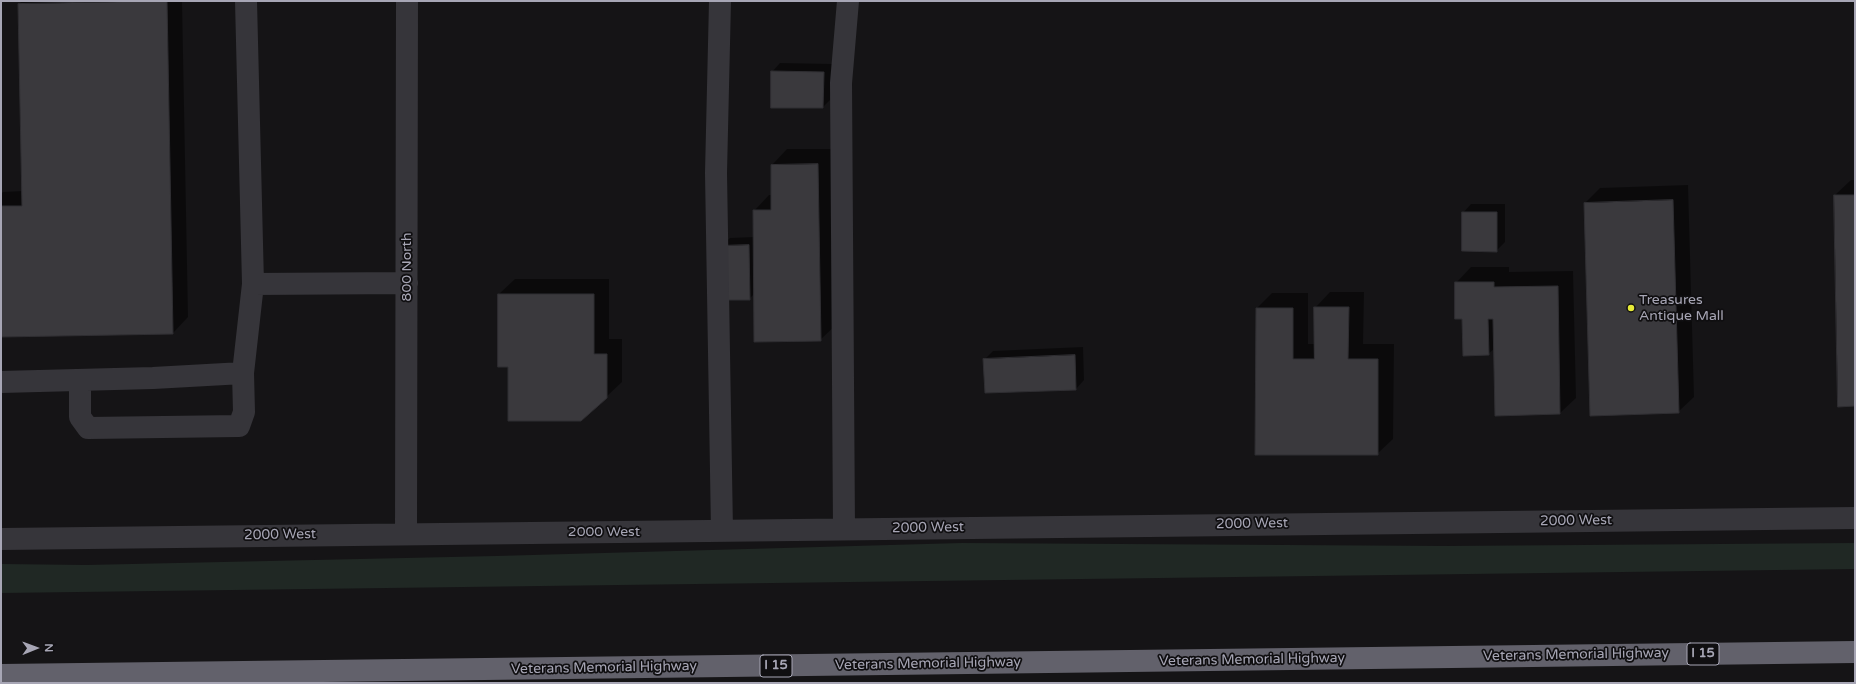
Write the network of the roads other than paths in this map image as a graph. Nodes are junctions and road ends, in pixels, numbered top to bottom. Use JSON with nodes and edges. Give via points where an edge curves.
{"nodes":[{"id":1,"x":246,"y":1,"type":"edge"},
{"id":2,"x":407,"y":1,"type":"edge"},
{"id":3,"x":720,"y":1,"type":"edge"},
{"id":4,"x":848,"y":1,"type":"edge"},
{"id":5,"x":407,"y":283,"type":"junction"},
{"id":6,"x":253,"y":284,"type":"junction"},
{"id":7,"x":243,"y":373,"type":"junction"},
{"id":8,"x":80,"y":380,"type":"junction"},
{"id":9,"x":1,"y":382,"type":"edge"},
{"id":10,"x":1855,"y":518,"type":"edge"},
{"id":11,"x":844,"y":529,"type":"junction"},
{"id":12,"x":722,"y":530,"type":"junction"},
{"id":13,"x":406,"y":533,"type":"junction"},
{"id":14,"x":1,"y":539,"type":"edge"},
{"id":15,"x":1855,"y":652,"type":"edge"},
{"id":16,"x":1,"y":675,"type":"edge"}],
"edges":[{"from":1,"to":6,"type":"street"},
{"from":2,"to":5,"type":"street","name":"800 North"},
{"from":3,"to":12,"type":"street","via":[[716,173]]},
{"from":4,"to":11,"type":"street","via":[[841,83]]},
{"from":5,"to":6,"type":"street"},
{"from":5,"to":13,"type":"street","name":"800 North"},
{"from":6,"to":7,"type":"street"},
{"from":7,"to":8,"type":"street"},
{"from":7,"to":8,"type":"street","via":[[244,412],[239,426],[88,428],[80,417]]},
{"from":8,"to":9,"type":"street"},
{"from":10,"to":11,"type":"street","name":"2000 West"},
{"from":11,"to":12,"type":"street","name":"2000 West"},
{"from":12,"to":13,"type":"street","name":"2000 West"},
{"from":13,"to":14,"type":"street","name":"2000 West"},
{"from":15,"to":16,"type":"highway","name":"Veterans Memorial Highway","number":"I 15"}]}
